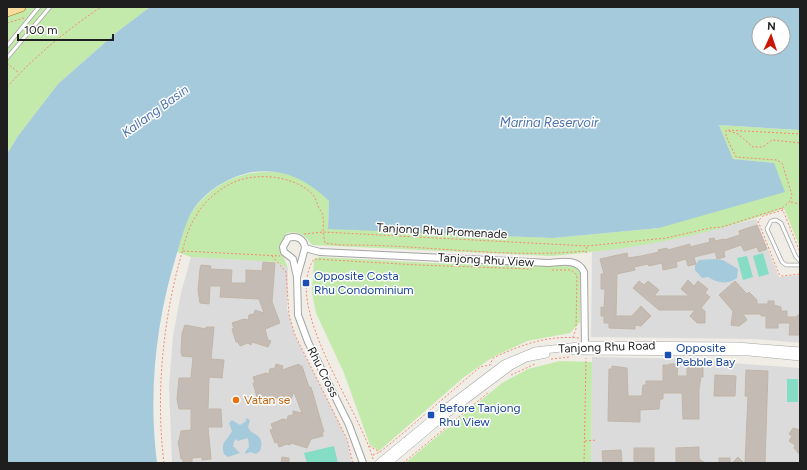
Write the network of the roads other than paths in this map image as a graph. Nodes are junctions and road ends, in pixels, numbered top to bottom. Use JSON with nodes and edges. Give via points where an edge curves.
{"nodes":[{"id":1,"x":21,"y":7,"type":"edge"},
{"id":2,"x":39,"y":7,"type":"edge"},
{"id":3,"x":50,"y":7,"type":"edge"},
{"id":4,"x":7,"y":12,"type":"edge"},
{"id":5,"x":7,"y":46,"type":"edge"},
{"id":6,"x":7,"y":58,"type":"edge"},
{"id":7,"x":305,"y":248,"type":"junction"},
{"id":8,"x":800,"y":261,"type":"edge"},
{"id":9,"x":800,"y":265,"type":"edge"},
{"id":10,"x":297,"y":277,"type":"junction"},
{"id":11,"x":585,"y":348,"type":"junction"},
{"id":12,"x":737,"y":349,"type":"junction"},
{"id":13,"x":800,"y":351,"type":"edge"},
{"id":14,"x":800,"y":357,"type":"edge"},
{"id":15,"x":363,"y":463,"type":"edge"},
{"id":16,"x":379,"y":463,"type":"edge"},
{"id":17,"x":388,"y":463,"type":"edge"}],
"edges":[{"from":1,"to":4,"type":"main road"},
{"from":2,"to":5,"type":"lane"},
{"from":3,"to":6,"type":"lane"},
{"from":7,"to":10,"type":"street","name":"Rhu Cross"},
{"from":7,"to":10,"type":"street","name":"Rhu Cross","via":[[300,238],[294,236],[284,242],[284,252],[293,259]]},
{"from":7,"to":11,"type":"street","name":"Tanjong Rhu View","via":[[320,252],[549,263],[569,261],[578,264],[584,276]]},
{"from":8,"to":9,"type":"lane","via":[[781,223],[771,221],[767,229],[780,260],[786,265]]},
{"from":10,"to":15,"type":"street","name":"Rhu Cross","via":[[297,301],[302,327],[349,425]]},
{"from":11,"to":12,"type":"street","name":"Tanjong Rhu Road"},
{"from":11,"to":16,"type":"street","name":"Tanjong Rhu Road","via":[[535,351],[504,364]]},
{"from":11,"to":17,"type":"street","name":"Tanjong Rhu Road","via":[[526,358],[511,366],[444,416]]},
{"from":12,"to":13,"type":"street","name":"Tanjong Rhu Road"},
{"from":12,"to":14,"type":"street","name":"Tanjong Rhu Road"}]}
